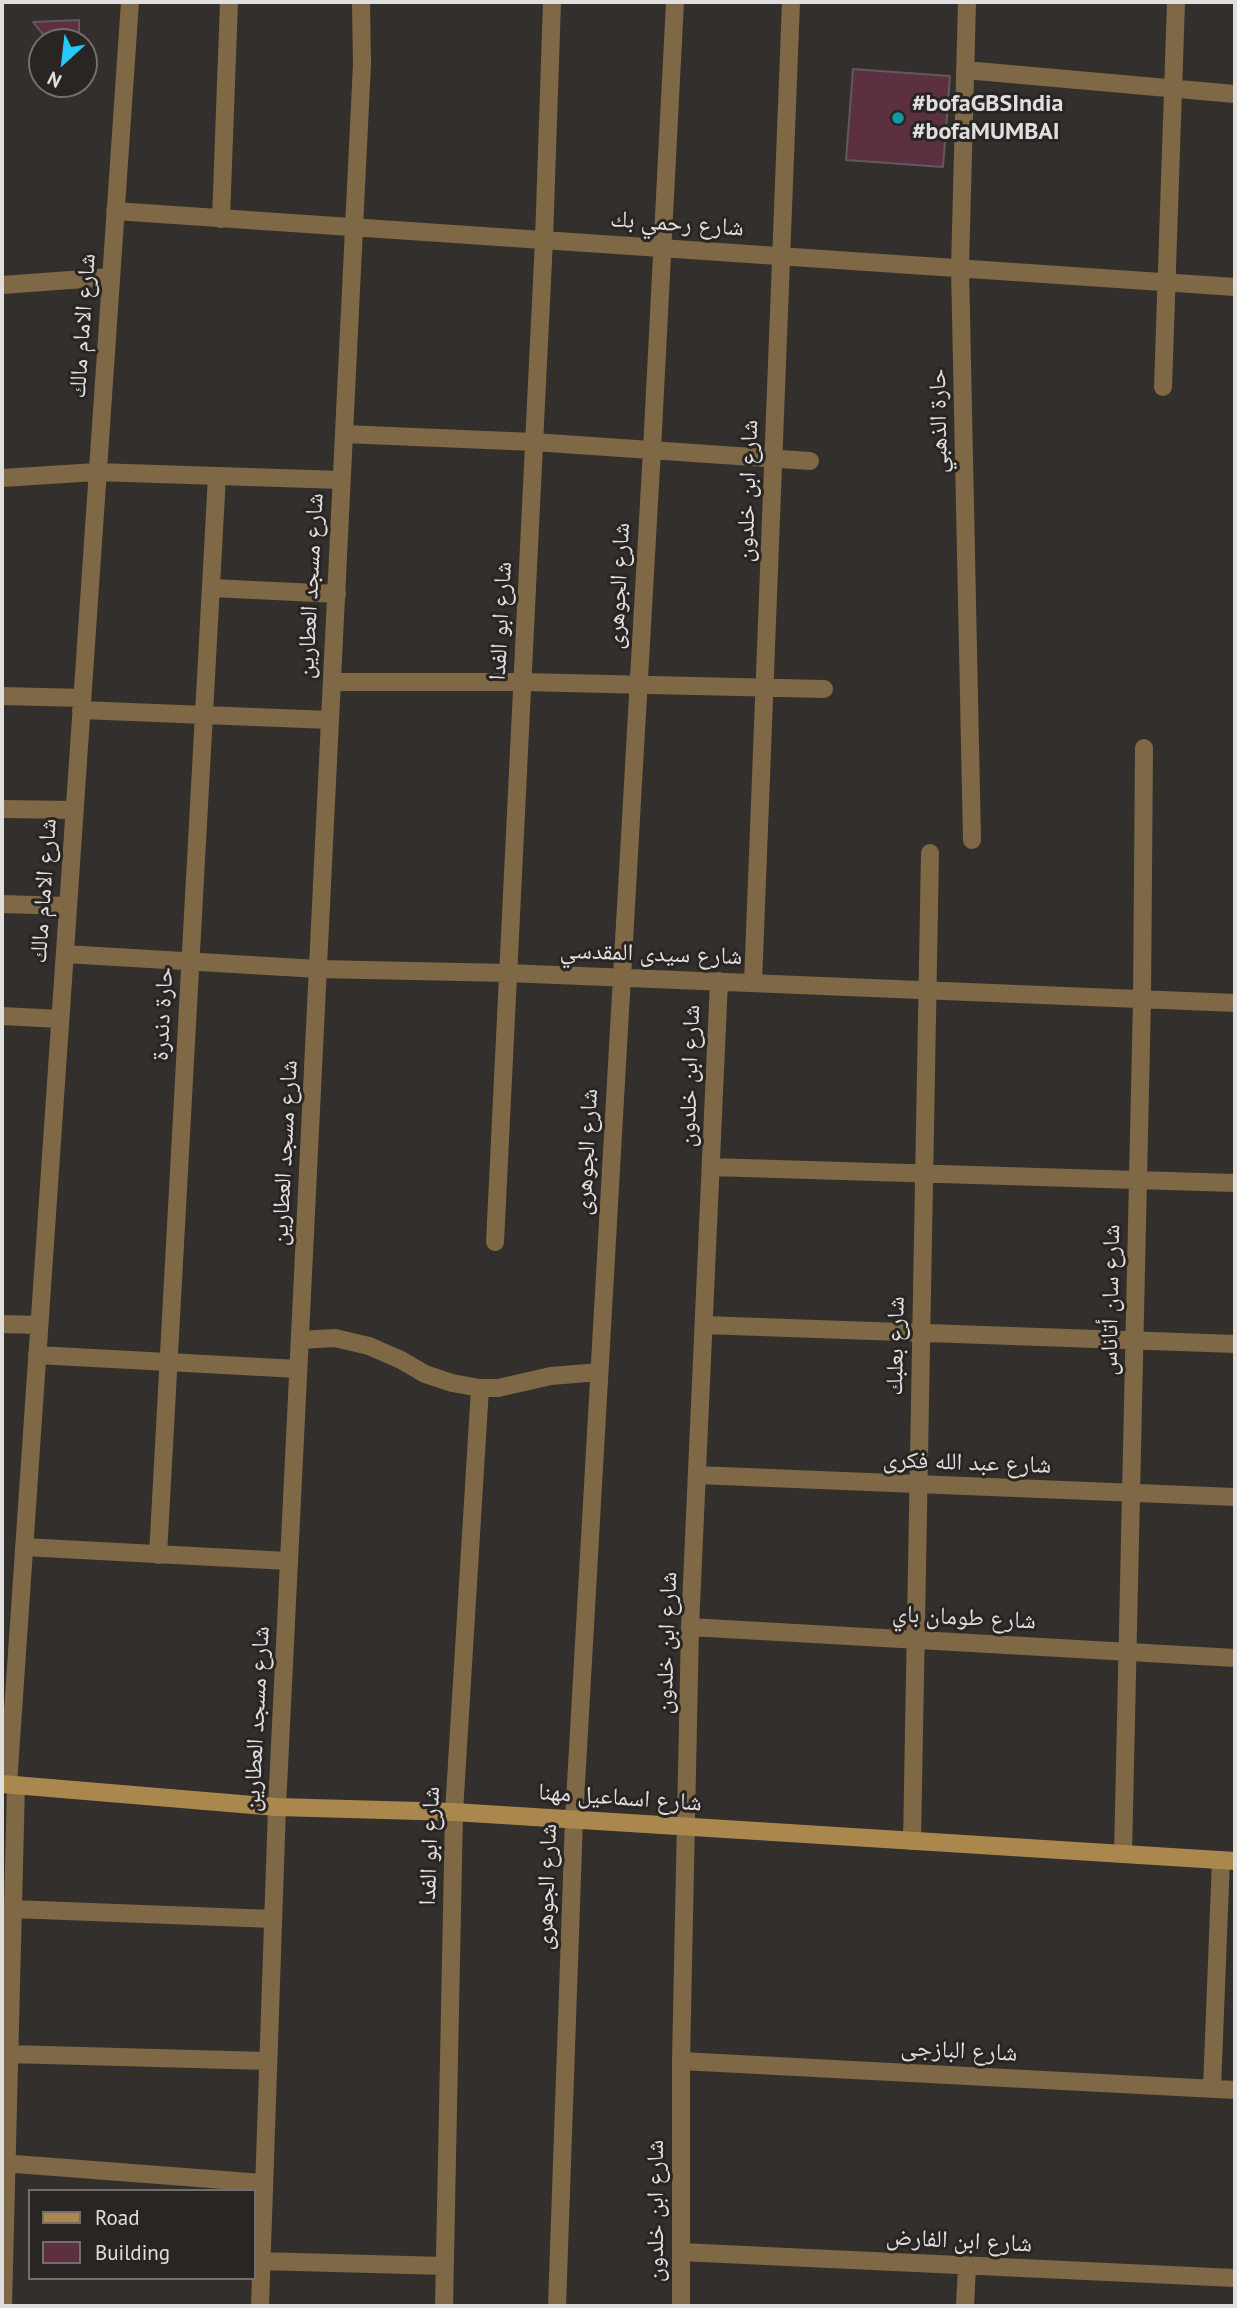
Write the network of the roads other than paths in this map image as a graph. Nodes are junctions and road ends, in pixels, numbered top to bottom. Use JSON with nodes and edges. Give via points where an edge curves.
{"nodes":[{"id":1,"x":130,"y":2,"type":"edge"},
{"id":2,"x":229,"y":2,"type":"edge"},
{"id":3,"x":361,"y":2,"type":"edge"},
{"id":4,"x":552,"y":2,"type":"edge"},
{"id":5,"x":675,"y":2,"type":"edge"},
{"id":6,"x":792,"y":2,"type":"edge"},
{"id":7,"x":967,"y":2,"type":"edge"},
{"id":8,"x":1176,"y":2,"type":"edge"},
{"id":9,"x":965,"y":71,"type":"junction"},
{"id":10,"x":1174,"y":87,"type":"junction"},
{"id":11,"x":1235,"y":94,"type":"edge"},
{"id":12,"x":115,"y":211,"type":"junction"},
{"id":13,"x":221,"y":219,"type":"junction"},
{"id":14,"x":354,"y":227,"type":"junction"},
{"id":15,"x":544,"y":240,"type":"junction"},
{"id":16,"x":663,"y":248,"type":"junction"},
{"id":17,"x":782,"y":256,"type":"junction"},
{"id":18,"x":960,"y":267,"type":"junction"},
{"id":19,"x":111,"y":277,"type":"junction"},
{"id":20,"x":1167,"y":281,"type":"junction"},
{"id":21,"x":2,"y":285,"type":"edge"},
{"id":22,"x":1235,"y":287,"type":"edge"},
{"id":23,"x":1163,"y":387,"type":"dead end"},
{"id":24,"x":344,"y":434,"type":"junction"},
{"id":25,"x":534,"y":442,"type":"junction"},
{"id":26,"x":652,"y":450,"type":"junction"},
{"id":27,"x":774,"y":459,"type":"junction"},
{"id":28,"x":810,"y":461,"type":"dead end"},
{"id":29,"x":96,"y":472,"type":"junction"},
{"id":30,"x":217,"y":476,"type":"junction"},
{"id":31,"x":2,"y":478,"type":"edge"},
{"id":32,"x":341,"y":480,"type":"junction"},
{"id":33,"x":212,"y":588,"type":"junction"},
{"id":34,"x":337,"y":594,"type":"junction"},
{"id":35,"x":332,"y":682,"type":"junction"},
{"id":36,"x":522,"y":682,"type":"junction"},
{"id":37,"x":638,"y":685,"type":"junction"},
{"id":38,"x":764,"y":688,"type":"junction"},
{"id":39,"x":824,"y":689,"type":"dead end"},
{"id":40,"x":2,"y":696,"type":"edge"},
{"id":41,"x":82,"y":704,"type":"junction"},
{"id":42,"x":204,"y":715,"type":"junction"},
{"id":43,"x":330,"y":720,"type":"junction"},
{"id":44,"x":1144,"y":748,"type":"dead end"},
{"id":45,"x":2,"y":809,"type":"edge"},
{"id":46,"x":75,"y":810,"type":"junction"},
{"id":47,"x":972,"y":840,"type":"dead end"},
{"id":48,"x":930,"y":853,"type":"dead end"},
{"id":49,"x":2,"y":904,"type":"edge"},
{"id":50,"x":68,"y":906,"type":"junction"},
{"id":51,"x":65,"y":954,"type":"junction"},
{"id":52,"x":190,"y":961,"type":"junction"},
{"id":53,"x":318,"y":969,"type":"junction"},
{"id":54,"x":508,"y":973,"type":"junction"},
{"id":55,"x":622,"y":977,"type":"junction"},
{"id":56,"x":719,"y":981,"type":"junction"},
{"id":57,"x":753,"y":983,"type":"junction"},
{"id":58,"x":928,"y":990,"type":"junction"},
{"id":59,"x":1142,"y":999,"type":"junction"},
{"id":60,"x":1235,"y":1003,"type":"edge"},
{"id":61,"x":2,"y":1016,"type":"edge"},
{"id":62,"x":60,"y":1019,"type":"junction"},
{"id":63,"x":710,"y":1167,"type":"junction"},
{"id":64,"x":924,"y":1173,"type":"junction"},
{"id":65,"x":1138,"y":1180,"type":"junction"},
{"id":66,"x":1235,"y":1183,"type":"edge"},
{"id":67,"x":495,"y":1242,"type":"dead end"},
{"id":68,"x":2,"y":1324,"type":"edge"},
{"id":69,"x":39,"y":1325,"type":"junction"},
{"id":70,"x":705,"y":1325,"type":"junction"},
{"id":71,"x":921,"y":1333,"type":"junction"},
{"id":72,"x":300,"y":1340,"type":"junction"},
{"id":73,"x":1134,"y":1340,"type":"junction"},
{"id":74,"x":1235,"y":1344,"type":"edge"},
{"id":75,"x":37,"y":1355,"type":"junction"},
{"id":76,"x":168,"y":1363,"type":"junction"},
{"id":77,"x":298,"y":1368,"type":"junction"},
{"id":78,"x":599,"y":1372,"type":"junction"},
{"id":79,"x":480,"y":1388,"type":"junction"},
{"id":80,"x":697,"y":1475,"type":"junction"},
{"id":81,"x":918,"y":1486,"type":"junction"},
{"id":82,"x":1131,"y":1493,"type":"junction"},
{"id":83,"x":1235,"y":1497,"type":"edge"},
{"id":84,"x":24,"y":1547,"type":"junction"},
{"id":85,"x":158,"y":1555,"type":"junction"},
{"id":86,"x":288,"y":1561,"type":"junction"},
{"id":87,"x":11,"y":1625,"type":"edge"},
{"id":88,"x":690,"y":1628,"type":"junction"},
{"id":89,"x":915,"y":1640,"type":"junction"},
{"id":90,"x":1128,"y":1652,"type":"junction"},
{"id":91,"x":1235,"y":1658,"type":"edge"},
{"id":92,"x":9,"y":1785,"type":"edge"},
{"id":93,"x":277,"y":1807,"type":"junction"},
{"id":94,"x":454,"y":1812,"type":"junction"},
{"id":95,"x":574,"y":1819,"type":"junction"},
{"id":96,"x":687,"y":1826,"type":"junction"},
{"id":97,"x":912,"y":1840,"type":"junction"},
{"id":98,"x":1123,"y":1854,"type":"junction"},
{"id":99,"x":1228,"y":1861,"type":"edge"},
{"id":100,"x":13,"y":1909,"type":"junction"},
{"id":101,"x":273,"y":1919,"type":"junction"},
{"id":102,"x":9,"y":2054,"type":"junction"},
{"id":103,"x":681,"y":2060,"type":"junction"},
{"id":104,"x":268,"y":2061,"type":"junction"},
{"id":105,"x":1212,"y":2088,"type":"junction"},
{"id":106,"x":1235,"y":2090,"type":"edge"},
{"id":107,"x":4,"y":2163,"type":"edge"},
{"id":108,"x":263,"y":2183,"type":"junction"},
{"id":109,"x":3,"y":2240,"type":"edge"},
{"id":110,"x":681,"y":2252,"type":"junction"},
{"id":111,"x":260,"y":2261,"type":"junction"},
{"id":112,"x":445,"y":2266,"type":"junction"},
{"id":113,"x":967,"y":2266,"type":"junction"},
{"id":114,"x":1235,"y":2278,"type":"edge"},
{"id":115,"x":3,"y":2306,"type":"edge"},
{"id":116,"x":260,"y":2306,"type":"edge"},
{"id":117,"x":444,"y":2306,"type":"edge"},
{"id":118,"x":557,"y":2306,"type":"edge"},
{"id":119,"x":681,"y":2306,"type":"edge"},
{"id":120,"x":965,"y":2306,"type":"edge"}],
"edges":[{"from":1,"to":12,"type":"street","name":"شارع الامام مالك"},
{"from":2,"to":13,"type":"street"},
{"from":3,"to":14,"type":"street","name":"شارع مسجد العطارين"},
{"from":4,"to":15,"type":"street","name":"شارع ابو الفدا"},
{"from":5,"to":16,"type":"street","name":"شارع الجوهرى"},
{"from":6,"to":17,"type":"street","name":"شارع ابن خلدون"},
{"from":7,"to":9,"type":"street","name":"حارة الذهبي"},
{"from":8,"to":10,"type":"street"},
{"from":9,"to":10,"type":"street"},
{"from":9,"to":18,"type":"street","name":"حارة الذهبي"},
{"from":10,"to":11,"type":"street"},
{"from":10,"to":20,"type":"street"},
{"from":12,"to":13,"type":"street","name":"شارع رحمي بك"},
{"from":12,"to":19,"type":"street","name":"شارع الامام مالك"},
{"from":13,"to":14,"type":"street","name":"شارع رحمي بك"},
{"from":14,"to":15,"type":"street","name":"شارع رحمي بك"},
{"from":14,"to":24,"type":"street","name":"شارع مسجد العطارين"},
{"from":15,"to":16,"type":"street","name":"شارع رحمي بك"},
{"from":15,"to":25,"type":"street","name":"شارع ابو الفدا"},
{"from":16,"to":17,"type":"street","name":"شارع رحمي بك"},
{"from":16,"to":26,"type":"street","name":"شارع الجوهرى"},
{"from":17,"to":18,"type":"street","name":"شارع رحمي بك"},
{"from":17,"to":27,"type":"street","name":"شارع ابن خلدون"},
{"from":18,"to":20,"type":"street","name":"شارع رحمي بك"},
{"from":18,"to":47,"type":"street","name":"حارة الذهبي"},
{"from":19,"to":21,"type":"street"},
{"from":19,"to":29,"type":"street","name":"شارع الامام مالك"},
{"from":20,"to":22,"type":"street","name":"شارع رحمي بك"},
{"from":20,"to":23,"type":"street"},
{"from":24,"to":25,"type":"street"},
{"from":24,"to":32,"type":"street","name":"شارع مسجد العطارين"},
{"from":25,"to":26,"type":"street"},
{"from":25,"to":36,"type":"street","name":"شارع ابو الفدا"},
{"from":26,"to":27,"type":"street"},
{"from":26,"to":37,"type":"street","name":"شارع الجوهرى"},
{"from":27,"to":28,"type":"street"},
{"from":27,"to":38,"type":"street","name":"شارع ابن خلدون"},
{"from":29,"to":30,"type":"street"},
{"from":29,"to":31,"type":"street"},
{"from":29,"to":41,"type":"street","name":"شارع الامام مالك"},
{"from":30,"to":32,"type":"street"},
{"from":30,"to":33,"type":"street","name":"حارة دندرة"},
{"from":32,"to":34,"type":"street","name":"شارع مسجد العطارين"},
{"from":33,"to":34,"type":"street"},
{"from":33,"to":42,"type":"street","name":"حارة دندرة"},
{"from":34,"to":35,"type":"street","name":"شارع مسجد العطارين"},
{"from":35,"to":36,"type":"street"},
{"from":35,"to":43,"type":"street","name":"شارع مسجد العطارين"},
{"from":36,"to":37,"type":"street"},
{"from":36,"to":54,"type":"street","name":"شارع ابو الفدا"},
{"from":37,"to":38,"type":"street"},
{"from":37,"to":55,"type":"street","name":"شارع الجوهرى"},
{"from":38,"to":39,"type":"street"},
{"from":38,"to":57,"type":"street","name":"شارع ابن خلدون"},
{"from":40,"to":41,"type":"street"},
{"from":41,"to":42,"type":"street"},
{"from":41,"to":46,"type":"street","name":"شارع الامام مالك"},
{"from":42,"to":43,"type":"street"},
{"from":42,"to":52,"type":"street","name":"حارة دندرة"},
{"from":43,"to":53,"type":"street","name":"شارع مسجد العطارين"},
{"from":44,"to":59,"type":"street","name":"شارع سان أتاناس"},
{"from":45,"to":46,"type":"street"},
{"from":46,"to":50,"type":"street","name":"شارع الامام مالك"},
{"from":48,"to":58,"type":"street","name":"شارع بعلبك"},
{"from":49,"to":50,"type":"street"},
{"from":50,"to":51,"type":"street","name":"شارع الامام مالك"},
{"from":51,"to":52,"type":"street","name":"شارع سيدى المقدسي"},
{"from":51,"to":62,"type":"street","name":"شارع الامام مالك"},
{"from":52,"to":53,"type":"street","name":"شارع سيدى المقدسي"},
{"from":52,"to":76,"type":"street","name":"حارة دندرة"},
{"from":53,"to":54,"type":"street","name":"شارع سيدى المقدسي"},
{"from":53,"to":72,"type":"street","name":"شارع مسجد العطارين"},
{"from":54,"to":55,"type":"street","name":"شارع سيدى المقدسي"},
{"from":54,"to":67,"type":"street","name":"شارع ابو الفدا"},
{"from":55,"to":56,"type":"street","name":"شارع سيدى المقدسي"},
{"from":55,"to":78,"type":"street","name":"شارع الجوهرى"},
{"from":56,"to":57,"type":"street","name":"شارع سيدى المقدسي"},
{"from":56,"to":63,"type":"street","name":"شارع ابن خلدون"},
{"from":57,"to":58,"type":"street","name":"شارع سيدى المقدسي"},
{"from":58,"to":59,"type":"street","name":"شارع سيدى المقدسي"},
{"from":58,"to":64,"type":"street","name":"شارع بعلبك"},
{"from":59,"to":60,"type":"street","name":"شارع سيدى المقدسي"},
{"from":59,"to":65,"type":"street","name":"شارع سان أتاناس"},
{"from":61,"to":62,"type":"street"},
{"from":62,"to":69,"type":"street","name":"شارع الامام مالك"},
{"from":63,"to":64,"type":"street"},
{"from":63,"to":70,"type":"street","name":"شارع ابن خلدون"},
{"from":64,"to":65,"type":"street"},
{"from":64,"to":71,"type":"street","name":"شارع بعلبك"},
{"from":65,"to":66,"type":"street"},
{"from":65,"to":73,"type":"street","name":"شارع سان أتاناس"},
{"from":68,"to":69,"type":"street"},
{"from":69,"to":75,"type":"street","name":"شارع الامام مالك"},
{"from":70,"to":71,"type":"street"},
{"from":70,"to":80,"type":"street","name":"شارع ابن خلدون"},
{"from":71,"to":73,"type":"street"},
{"from":71,"to":81,"type":"street","name":"شارع بعلبك"},
{"from":72,"to":77,"type":"street","name":"شارع مسجد العطارين"},
{"from":72,"to":79,"type":"street","via":[[335,1338],[369,1346],[425,1374]]},
{"from":73,"to":74,"type":"street"},
{"from":73,"to":82,"type":"street","name":"شارع سان أتاناس"},
{"from":75,"to":76,"type":"street"},
{"from":75,"to":84,"type":"street","name":"شارع الامام مالك"},
{"from":76,"to":77,"type":"street"},
{"from":76,"to":85,"type":"street","name":"حارة دندرة"},
{"from":77,"to":86,"type":"street","name":"شارع مسجد العطارين"},
{"from":78,"to":79,"type":"street"},
{"from":78,"to":95,"type":"street","name":"شارع الجوهرى"},
{"from":79,"to":94,"type":"street","name":"شارع ابو الفدا"},
{"from":80,"to":81,"type":"street","name":"شارع عبد الله فكرى"},
{"from":80,"to":88,"type":"street","name":"شارع ابن خلدون"},
{"from":81,"to":82,"type":"street","name":"شارع عبد الله فكرى"},
{"from":81,"to":89,"type":"street","name":"شارع بعلبك"},
{"from":82,"to":83,"type":"street","name":"شارع عبد الله فكرى"},
{"from":82,"to":90,"type":"street","name":"شارع سان أتاناس"},
{"from":84,"to":85,"type":"street"},
{"from":84,"to":87,"type":"street","name":"شارع الامام مالك"},
{"from":85,"to":86,"type":"street"},
{"from":86,"to":93,"type":"street","name":"شارع مسجد العطارين"},
{"from":87,"to":92,"type":"street","name":"شارع الامام مالك"},
{"from":88,"to":89,"type":"street","name":"شارع طومان باي"},
{"from":88,"to":96,"type":"street","name":"شارع ابن خلدون"},
{"from":89,"to":90,"type":"street","name":"شارع طومان باي"},
{"from":89,"to":97,"type":"street","name":"شارع بعلبك"},
{"from":90,"to":91,"type":"street","name":"شارع طومان باي"},
{"from":90,"to":98,"type":"street","name":"شارع سان أتاناس"},
{"from":92,"to":93,"type":"main road","name":"شارع اسماعيل مهنا"},
{"from":92,"to":100,"type":"street","name":"شارع الامام مالك"},
{"from":93,"to":94,"type":"main road","name":"شارع اسماعيل مهنا"},
{"from":93,"to":101,"type":"street","name":"شارع مسجد العطارين"},
{"from":94,"to":95,"type":"main road","name":"شارع اسماعيل مهنا"},
{"from":94,"to":112,"type":"street","name":"شارع ابو الفدا"},
{"from":95,"to":96,"type":"main road","name":"شارع اسماعيل مهنا"},
{"from":95,"to":118,"type":"street","name":"شارع الجوهرى"},
{"from":96,"to":97,"type":"main road","name":"شارع اسماعيل مهنا"},
{"from":96,"to":103,"type":"street","name":"شارع ابن خلدون"},
{"from":97,"to":98,"type":"main road","name":"شارع اسماعيل مهنا"},
{"from":98,"to":99,"type":"main road","name":"شارع اسماعيل مهنا"},
{"from":99,"to":105,"type":"street"},
{"from":100,"to":101,"type":"street"},
{"from":100,"to":102,"type":"street","name":"شارع الامام مالك"},
{"from":101,"to":104,"type":"street","name":"شارع مسجد العطارين"},
{"from":102,"to":104,"type":"street"},
{"from":102,"to":107,"type":"street","name":"شارع الامام مالك"},
{"from":103,"to":105,"type":"street","name":"شارع البازجى"},
{"from":103,"to":110,"type":"street","name":"شارع ابن خلدون"},
{"from":104,"to":108,"type":"street","name":"شارع مسجد العطارين"},
{"from":105,"to":106,"type":"street","name":"شارع البازجى"},
{"from":107,"to":108,"type":"street"},
{"from":107,"to":109,"type":"street","name":"شارع الامام مالك"},
{"from":108,"to":111,"type":"street","name":"شارع مسجد العطارين"},
{"from":109,"to":115,"type":"street","name":"شارع الامام مالك"},
{"from":110,"to":113,"type":"street","name":"شارع ابن الفارض"},
{"from":110,"to":119,"type":"street","name":"شارع ابن خلدون"},
{"from":111,"to":112,"type":"street"},
{"from":111,"to":116,"type":"street","name":"شارع مسجد العطارين"},
{"from":112,"to":117,"type":"street","name":"شارع ابو الفدا"},
{"from":113,"to":114,"type":"street","name":"شارع ابن الفارض"},
{"from":113,"to":120,"type":"street"}]}
